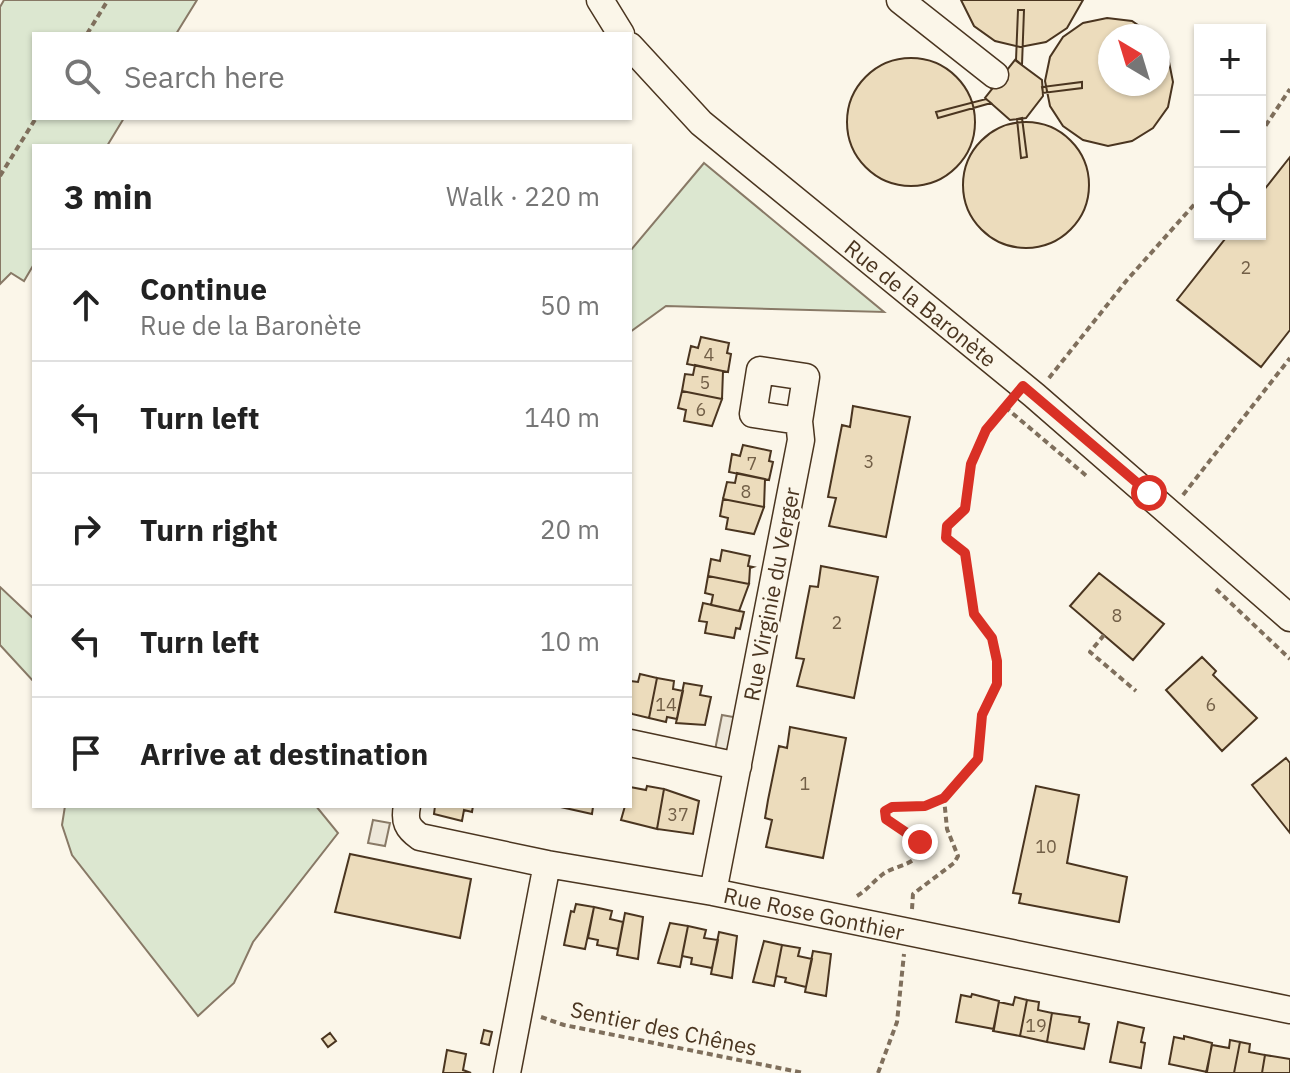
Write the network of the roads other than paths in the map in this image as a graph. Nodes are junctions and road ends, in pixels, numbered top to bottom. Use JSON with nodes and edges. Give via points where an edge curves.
{"nodes":[{"id":1,"x":600,"y":0,"type":"edge"},
{"id":2,"x":900,"y":0,"type":"edge"},
{"id":3,"x":620,"y":32,"type":"edge"},
{"id":4,"x":632,"y":48,"type":"edge"},
{"id":5,"x":995,"y":75,"type":"dead end"},
{"id":6,"x":799,"y":421,"type":"dead end"},
{"id":7,"x":1290,"y":618,"type":"edge"},
{"id":8,"x":632,"y":743,"type":"edge"},
{"id":9,"x":738,"y":766,"type":"junction"},
{"id":10,"x":406,"y":808,"type":"edge"},
{"id":11,"x":547,"y":864,"type":"junction"},
{"id":12,"x":713,"y":892,"type":"junction"},
{"id":13,"x":1290,"y":1010,"type":"edge"},
{"id":14,"x":507,"y":1073,"type":"edge"}],
"edges":[{"from":1,"to":3,"type":"street"},
{"from":2,"to":5,"type":"street"},
{"from":4,"to":7,"type":"street","name":"Rue de la Baronète","via":[[701,123],[1029,390]]},
{"from":6,"to":9,"type":"street","name":"Rue Virginie du Verger","via":[[801,440]]},
{"from":8,"to":9,"type":"street"},
{"from":9,"to":12,"type":"street","name":"Rue Virginie du Verger"},
{"from":10,"to":11,"type":"street","via":[[409,829],[420,837]]},
{"from":11,"to":12,"type":"street","name":"Rue Rose Gonthier"},
{"from":11,"to":14,"type":"street"},
{"from":12,"to":13,"type":"street","name":"Rue Rose Gonthier"}]}
